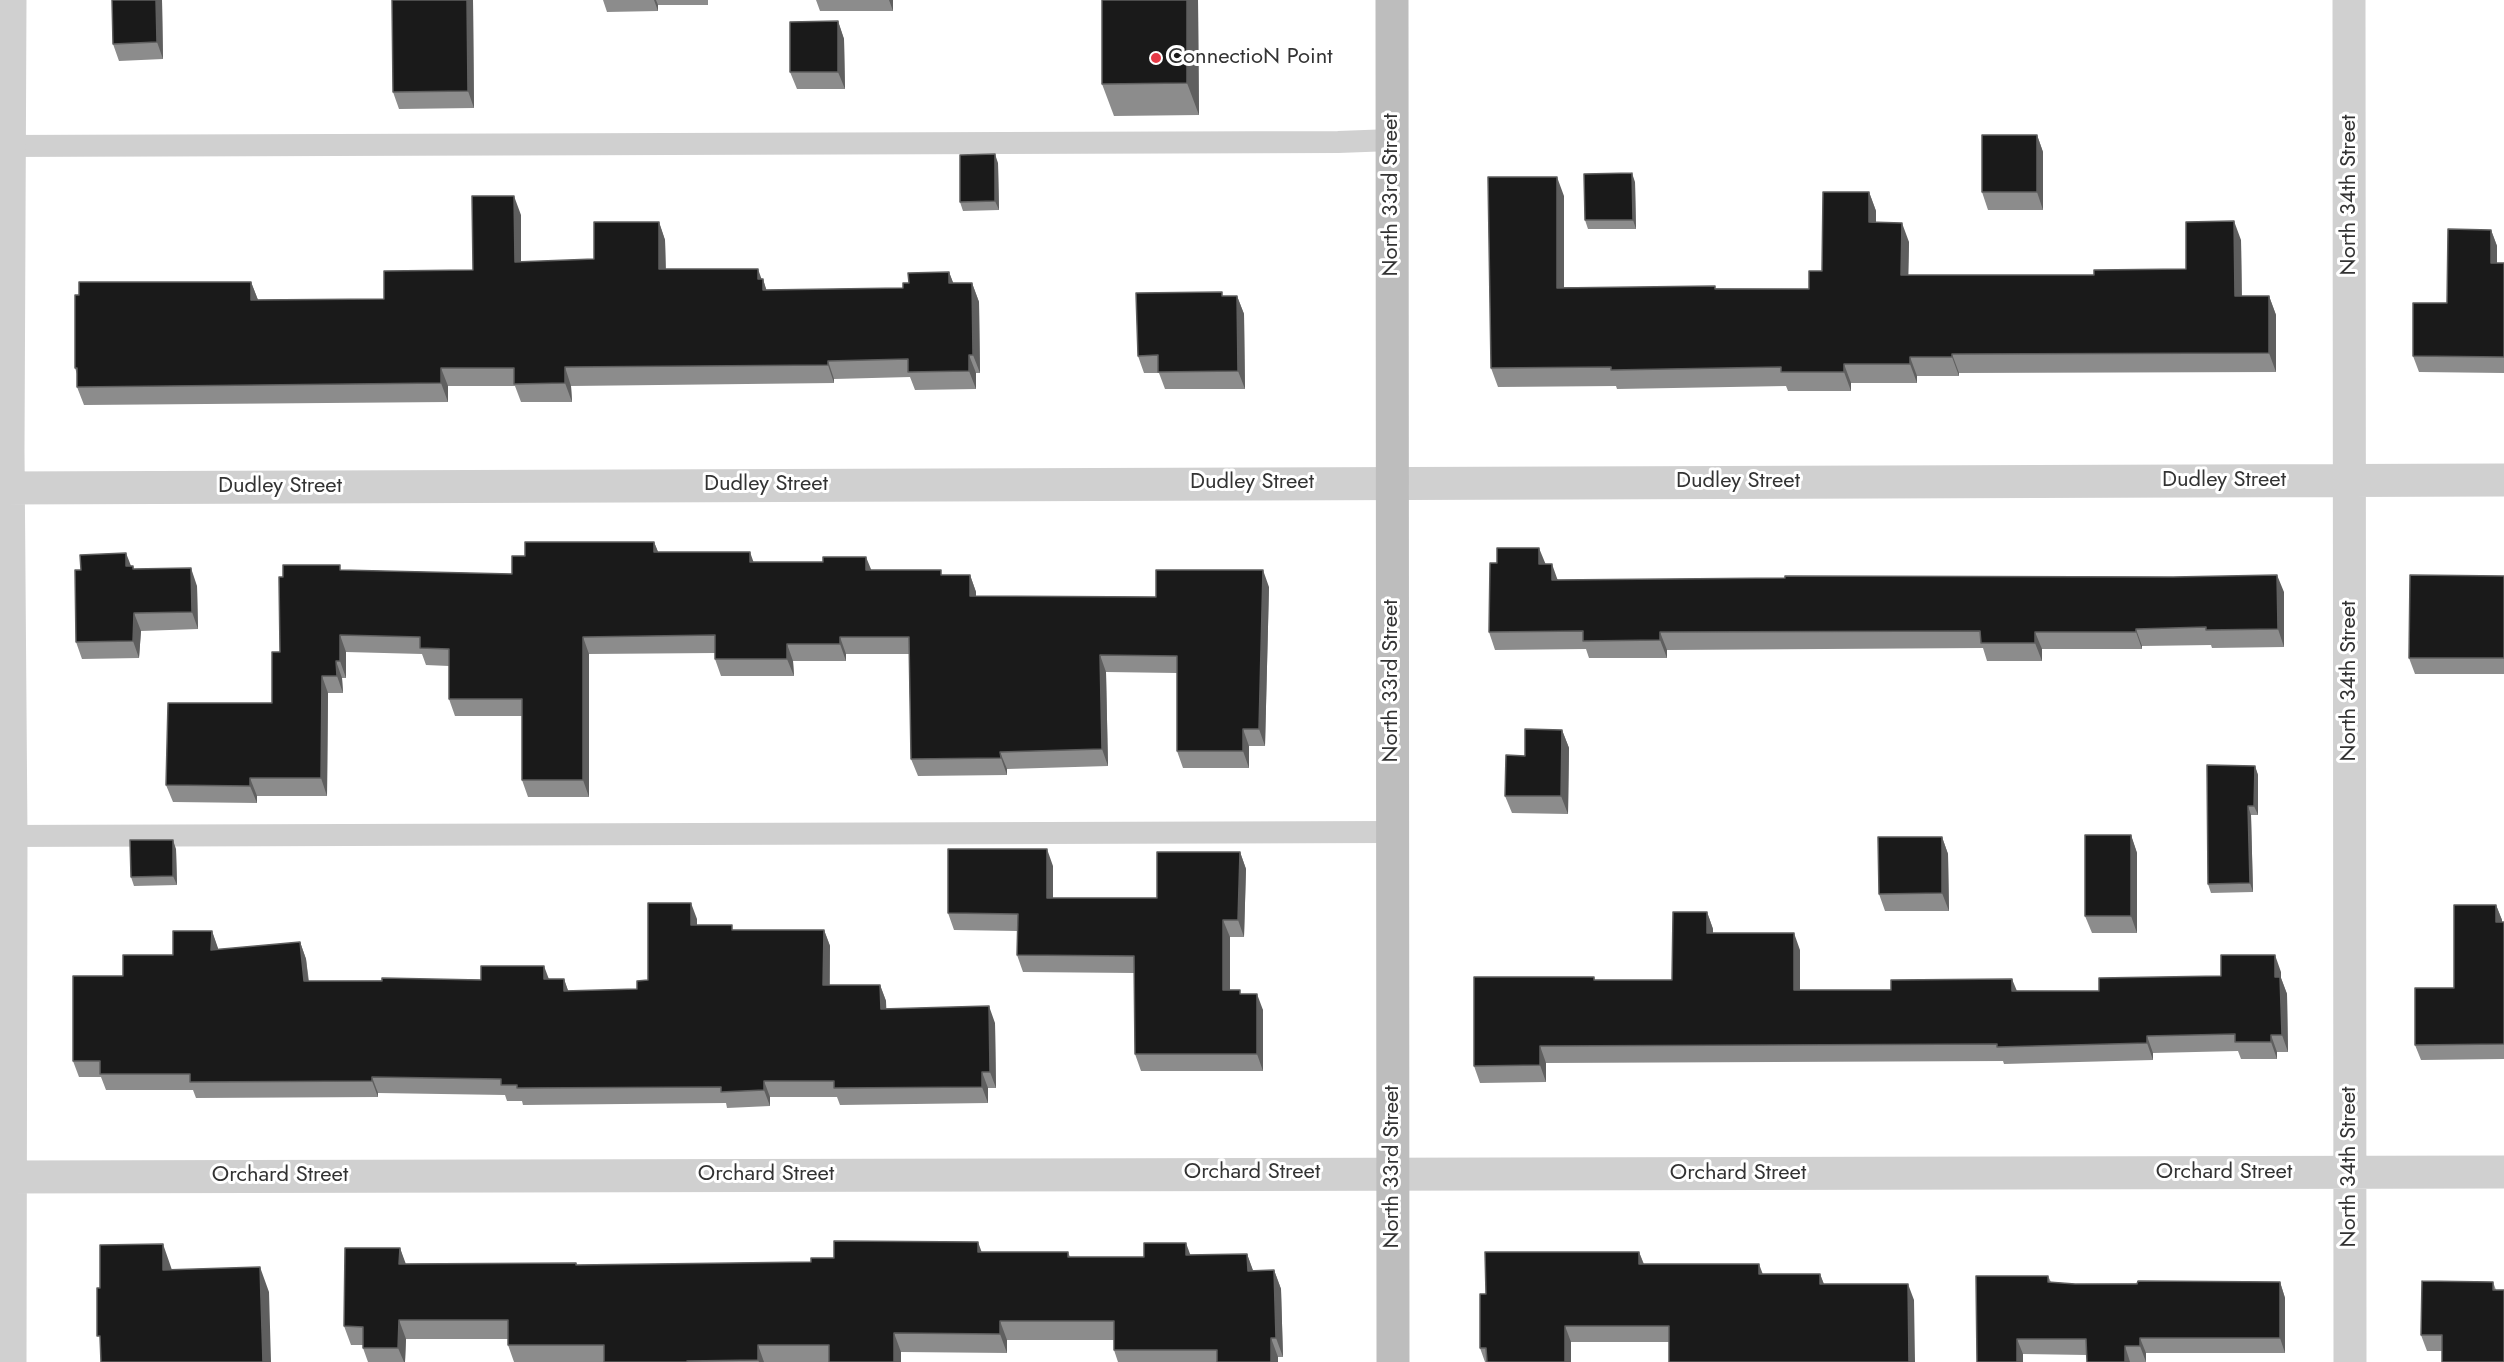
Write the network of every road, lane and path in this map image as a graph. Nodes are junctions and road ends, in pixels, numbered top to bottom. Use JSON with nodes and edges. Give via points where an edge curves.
{"nodes":[{"id":1,"x":10,"y":0,"type":"edge"},
{"id":2,"x":1392,"y":0,"type":"edge"},
{"id":3,"x":2349,"y":0,"type":"edge"},
{"id":4,"x":1392,"y":140,"type":"junction"},
{"id":5,"x":5,"y":146,"type":"edge"},
{"id":6,"x":2350,"y":480,"type":"junction"},
{"id":7,"x":2504,"y":480,"type":"edge"},
{"id":8,"x":1391,"y":482,"type":"junction"},
{"id":9,"x":4,"y":488,"type":"edge"},
{"id":10,"x":1393,"y":832,"type":"junction"},
{"id":11,"x":5,"y":836,"type":"edge"},
{"id":12,"x":2504,"y":1172,"type":"edge"},
{"id":13,"x":1393,"y":1173,"type":"junction"},
{"id":14,"x":2350,"y":1173,"type":"junction"},
{"id":15,"x":5,"y":1177,"type":"edge"},
{"id":16,"x":10,"y":1362,"type":"edge"},
{"id":17,"x":1394,"y":1362,"type":"edge"},
{"id":18,"x":2350,"y":1362,"type":"edge"}],
"edges":[{"from":1,"to":5,"type":"street"},
{"from":2,"to":4,"type":"main road","name":"North 33rd Street"},
{"from":3,"to":6,"type":"street","name":"North 34th Street"},
{"from":4,"to":5,"type":"lane"},
{"from":4,"to":8,"type":"main road","name":"North 33rd Street"},
{"from":5,"to":9,"type":"street"},
{"from":6,"to":7,"type":"street","name":"Dudley Street"},
{"from":6,"to":8,"type":"street","name":"Dudley Street"},
{"from":6,"to":14,"type":"street","name":"North 34th Street"},
{"from":8,"to":9,"type":"street","name":"Dudley Street"},
{"from":8,"to":10,"type":"main road","name":"North 33rd Street"},
{"from":9,"to":11,"type":"street"},
{"from":10,"to":11,"type":"lane"},
{"from":10,"to":13,"type":"main road","name":"North 33rd Street"},
{"from":11,"to":15,"type":"street"},
{"from":12,"to":14,"type":"street","name":"Orchard Street"},
{"from":13,"to":14,"type":"street","name":"Orchard Street"},
{"from":13,"to":15,"type":"street","name":"Orchard Street"},
{"from":13,"to":17,"type":"main road","name":"North 33rd Street"},
{"from":14,"to":18,"type":"street","name":"North 34th Street"},
{"from":15,"to":16,"type":"street"}]}
